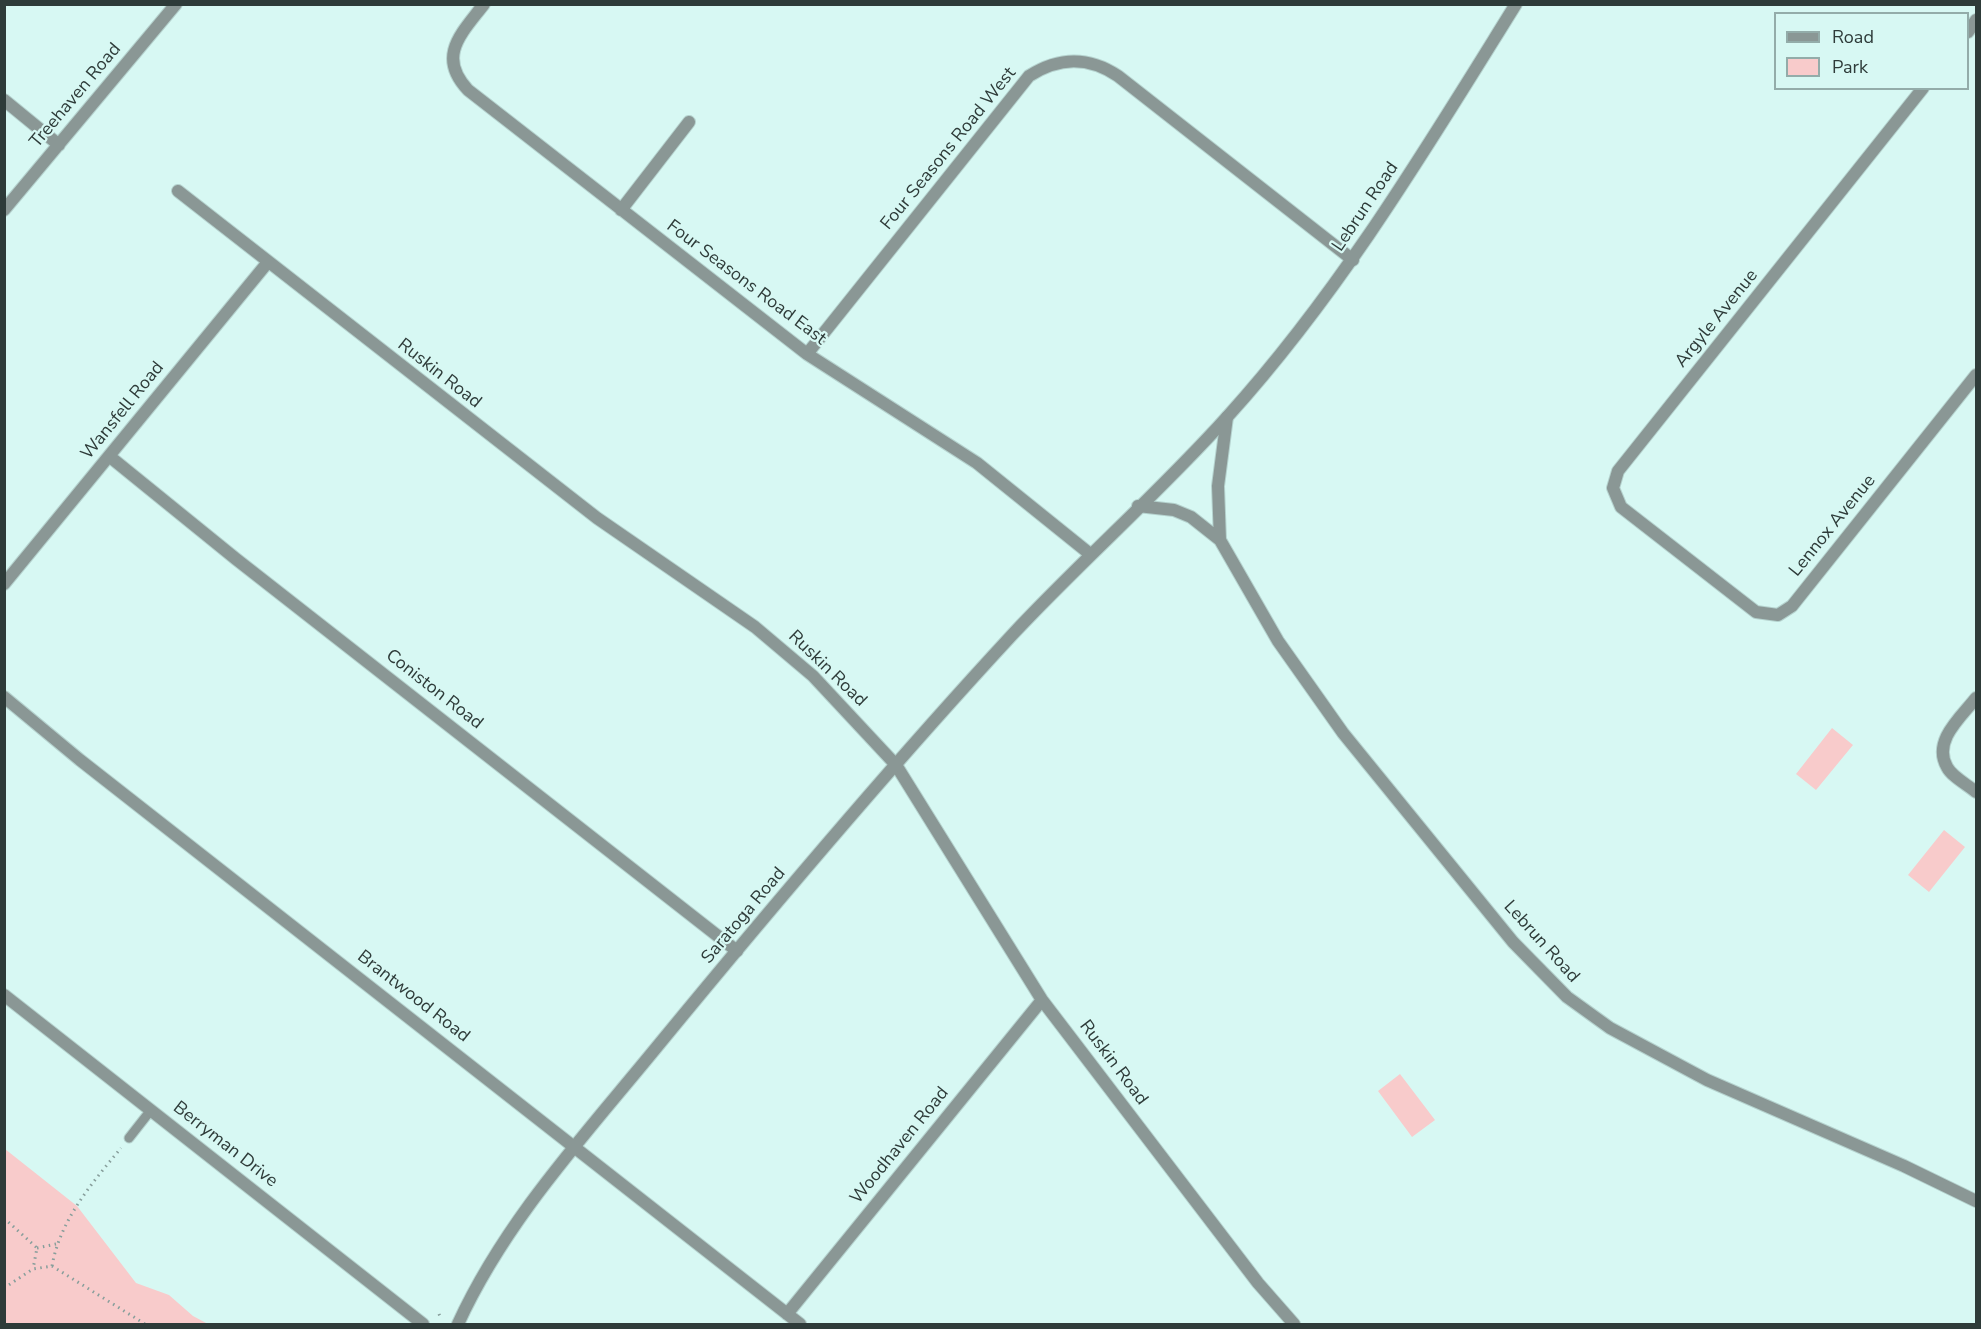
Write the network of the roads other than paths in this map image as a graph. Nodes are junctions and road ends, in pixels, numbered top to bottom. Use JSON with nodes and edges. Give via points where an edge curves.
{"nodes":[{"id":1,"x":176,"y":4,"type":"edge"},
{"id":2,"x":484,"y":4,"type":"edge"},
{"id":3,"x":1516,"y":4,"type":"edge"},
{"id":4,"x":1921,"y":90,"type":"edge"},
{"id":5,"x":4,"y":100,"type":"edge"},
{"id":6,"x":689,"y":122,"type":"dead end"},
{"id":7,"x":58,"y":145,"type":"junction"},
{"id":8,"x":178,"y":191,"type":"dead end"},
{"id":9,"x":4,"y":210,"type":"edge"},
{"id":10,"x":621,"y":210,"type":"junction"},
{"id":11,"x":1353,"y":260,"type":"junction"},
{"id":12,"x":268,"y":262,"type":"junction"},
{"id":13,"x":807,"y":354,"type":"junction"},
{"id":14,"x":1977,"y":375,"type":"edge"},
{"id":15,"x":1227,"y":417,"type":"junction"},
{"id":16,"x":109,"y":456,"type":"junction"},
{"id":17,"x":1138,"y":506,"type":"junction"},
{"id":18,"x":1220,"y":540,"type":"junction"},
{"id":19,"x":1090,"y":554,"type":"junction"},
{"id":20,"x":1692,"y":563,"type":"joint"},
{"id":21,"x":4,"y":584,"type":"edge"},
{"id":22,"x":4,"y":697,"type":"edge"},
{"id":23,"x":1977,"y":698,"type":"edge"},
{"id":24,"x":896,"y":765,"type":"junction"},
{"id":25,"x":1977,"y":792,"type":"edge"},
{"id":26,"x":737,"y":951,"type":"junction"},
{"id":27,"x":4,"y":995,"type":"edge"},
{"id":28,"x":1042,"y":1000,"type":"junction"},
{"id":29,"x":151,"y":1110,"type":"junction"},
{"id":30,"x":129,"y":1138,"type":"road end"},
{"id":31,"x":575,"y":1147,"type":"junction"},
{"id":32,"x":1977,"y":1201,"type":"edge"},
{"id":33,"x":787,"y":1314,"type":"junction"},
{"id":34,"x":423,"y":1324,"type":"edge"},
{"id":35,"x":458,"y":1324,"type":"edge"},
{"id":36,"x":800,"y":1324,"type":"edge"},
{"id":37,"x":1294,"y":1324,"type":"edge"}],
"edges":[{"from":1,"to":7,"type":"street","name":"Treehaven Road"},
{"from":2,"to":10,"type":"street","name":"Four Seasons Road East","via":[[454,48],[453,60],[461,82]]},
{"from":3,"to":11,"type":"street","name":"Lebrun Road"},
{"from":4,"to":20,"type":"street","name":"Argyle Avenue","via":[[1618,471],[1613,488],[1621,507]]},
{"from":5,"to":7,"type":"street"},
{"from":6,"to":10,"type":"street"},
{"from":7,"to":9,"type":"street","name":"Treehaven Road"},
{"from":8,"to":12,"type":"street","name":"Ruskin Road"},
{"from":10,"to":13,"type":"street","name":"Four Seasons Road East"},
{"from":11,"to":13,"type":"street","name":"Four Seasons Road West","via":[[1118,76],[1092,63],[1058,62],[1029,76]]},
{"from":11,"to":15,"type":"street","name":"Lebrun Road"},
{"from":12,"to":16,"type":"street","name":"Wansfell Road"},
{"from":12,"to":24,"type":"street","name":"Ruskin Road","via":[[597,518],[755,627],[813,676]]},
{"from":13,"to":19,"type":"street","name":"Four Seasons Road East","via":[[977,463]]},
{"from":14,"to":20,"type":"street","name":"Lennox Avenue","via":[[1792,606],[1778,615],[1756,612]]},
{"from":15,"to":17,"type":"street","name":"Lebrun Road"},
{"from":15,"to":18,"type":"street","name":"Lebrun Road","via":[[1218,486]]},
{"from":16,"to":21,"type":"street","name":"Wansfell Road"},
{"from":16,"to":26,"type":"street","name":"Coniston Road"},
{"from":17,"to":18,"type":"street","name":"Lebrun Road","via":[[1174,510],[1191,517]]},
{"from":17,"to":19,"type":"street","name":"Lebrun Road"},
{"from":18,"to":32,"type":"street","name":"Lebrun Road","via":[[1282,648],[1343,733],[1513,942],[1567,997],[1610,1028],[1707,1080]]},
{"from":19,"to":24,"type":"street","name":"Saratoga Road","via":[[1012,634]]},
{"from":22,"to":31,"type":"street","name":"Brantwood Road"},
{"from":23,"to":25,"type":"street","via":[[1946,736],[1942,752],[1947,769]]},
{"from":24,"to":26,"type":"street","name":"Saratoga Road"},
{"from":24,"to":28,"type":"street","name":"Ruskin Road"},
{"from":26,"to":31,"type":"street","name":"Saratoga Road"},
{"from":27,"to":29,"type":"street","name":"Berryman Drive"},
{"from":28,"to":33,"type":"street","name":"Woodhaven Road"},
{"from":28,"to":37,"type":"street","name":"Ruskin Road","via":[[1258,1283]]},
{"from":29,"to":30,"type":"lane"},
{"from":29,"to":34,"type":"street","name":"Berryman Drive"},
{"from":31,"to":33,"type":"street","name":"Brantwood Road"},
{"from":31,"to":35,"type":"street","name":"Saratoga Road","via":[[494,1252]]},
{"from":33,"to":36,"type":"street","name":"Brantwood Road"}]}
